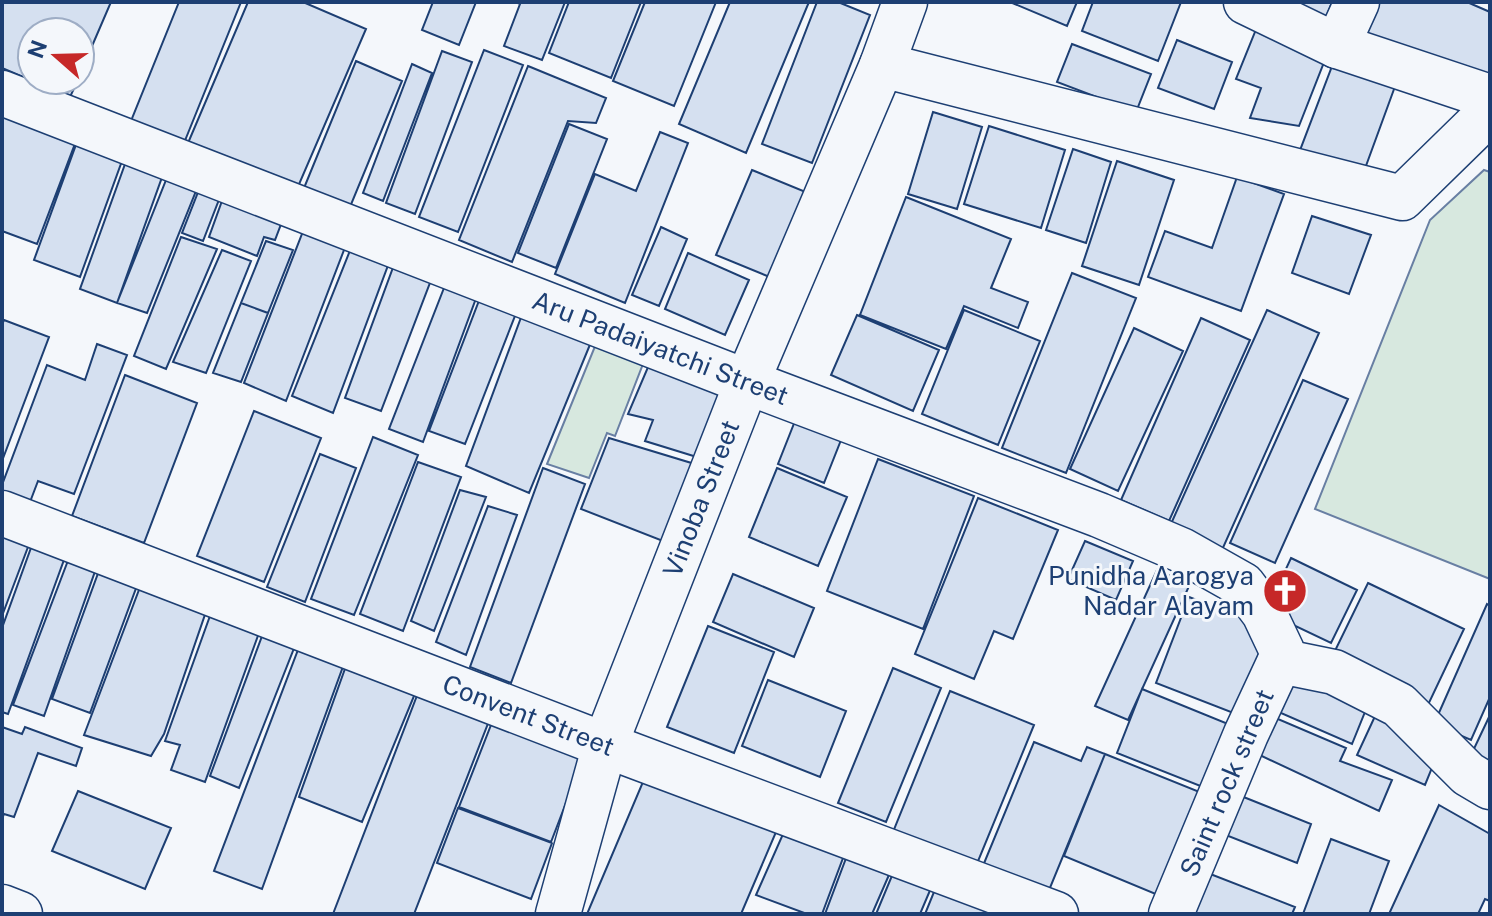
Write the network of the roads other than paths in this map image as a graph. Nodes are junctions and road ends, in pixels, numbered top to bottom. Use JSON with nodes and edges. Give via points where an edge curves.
{"nodes":[{"id":1,"x":905,"y":2,"type":"edge"},
{"id":2,"x":1246,"y":2,"type":"edge"},
{"id":3,"x":1357,"y":2,"type":"edge"},
{"id":4,"x":1337,"y":46,"type":"junction"},
{"id":5,"x":882,"y":65,"type":"junction"},
{"id":6,"x":2,"y":93,"type":"edge"},
{"id":7,"x":1490,"y":97,"type":"edge"},
{"id":8,"x":1490,"y":112,"type":"edge"},
{"id":9,"x":747,"y":382,"type":"junction"},
{"id":10,"x":2,"y":513,"type":"edge"},
{"id":11,"x":1281,"y":656,"type":"junction"},
{"id":12,"x":605,"y":745,"type":"junction"},
{"id":13,"x":1490,"y":787,"type":"edge"},
{"id":14,"x":2,"y":907,"type":"edge"},
{"id":15,"x":20,"y":914,"type":"edge"},
{"id":16,"x":558,"y":914,"type":"edge"},
{"id":17,"x":1056,"y":914,"type":"edge"},
{"id":18,"x":1171,"y":914,"type":"edge"}],
"edges":[{"from":1,"to":5,"type":"street","name":"Vinoba Street"},
{"from":2,"to":4,"type":"street"},
{"from":3,"to":4,"type":"street"},
{"from":4,"to":7,"type":"street"},
{"from":5,"to":8,"type":"street","via":[[1402,198]]},
{"from":5,"to":9,"type":"street","name":"Vinoba Street"},
{"from":6,"to":9,"type":"street","name":"Aru Padaiyatchi Street"},
{"from":9,"to":11,"type":"street","name":"Aru Padaiyatchi Street","via":[[1181,550],[1243,585],[1264,613]]},
{"from":9,"to":12,"type":"street","name":"Vinoba Street"},
{"from":10,"to":12,"type":"street","name":"Convent Street"},
{"from":11,"to":13,"type":"street","via":[[1334,672],[1399,705],[1468,774]]},
{"from":11,"to":18,"type":"street","name":"Saint rock street"},
{"from":12,"to":16,"type":"street","name":"Vinoba Street"},
{"from":12,"to":17,"type":"street","name":"Convent Street"},
{"from":14,"to":15,"type":"street"}]}
